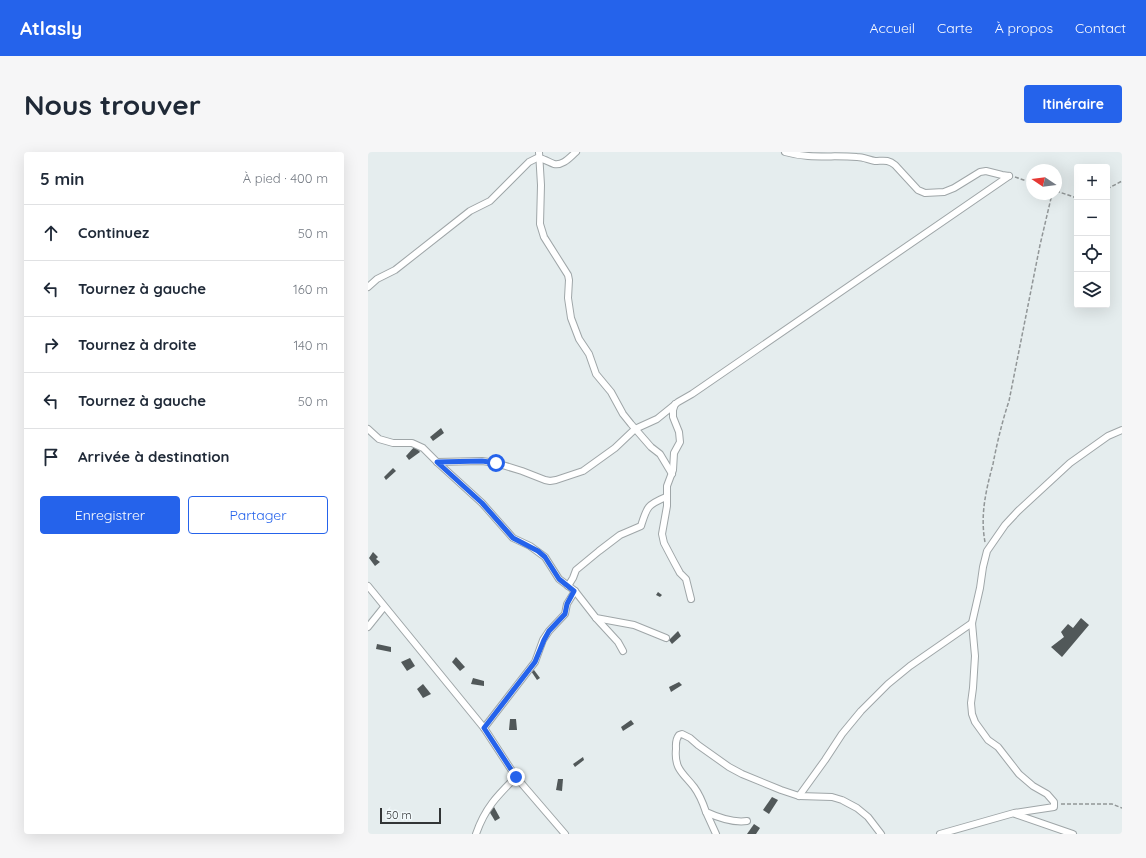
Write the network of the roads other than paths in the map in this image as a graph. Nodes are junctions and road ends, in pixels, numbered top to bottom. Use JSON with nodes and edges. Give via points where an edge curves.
{"nodes":[{"id":1,"x":576,"y":152,"type":"edge"},
{"id":2,"x":785,"y":152,"type":"edge"},
{"id":3,"x":539,"y":155,"type":"edge"},
{"id":4,"x":368,"y":287,"type":"edge"},
{"id":5,"x":675,"y":404,"type":"junction"},
{"id":6,"x":368,"y":429,"type":"edge"},
{"id":7,"x":635,"y":429,"type":"junction"},
{"id":8,"x":1122,"y":430,"type":"edge"},
{"id":9,"x":437,"y":462,"type":"junction"},
{"id":10,"x":672,"y":474,"type":"junction"},
{"id":11,"x":666,"y":497,"type":"junction"},
{"id":12,"x":368,"y":586,"type":"edge"},
{"id":13,"x":568,"y":586,"type":"junction"},
{"id":14,"x":574,"y":591,"type":"junction"},
{"id":15,"x":691,"y":599,"type":"dead end"},
{"id":16,"x":384,"y":607,"type":"junction"},
{"id":17,"x":596,"y":618,"type":"junction"},
{"id":18,"x":972,"y":623,"type":"junction"},
{"id":19,"x":368,"y":627,"type":"edge"},
{"id":20,"x":666,"y":638,"type":"dead end"},
{"id":21,"x":623,"y":651,"type":"dead end"},
{"id":22,"x":484,"y":728,"type":"junction"},
{"id":23,"x":516,"y":777,"type":"junction"},
{"id":24,"x":800,"y":796,"type":"junction"},
{"id":25,"x":706,"y":812,"type":"junction"},
{"id":26,"x":1014,"y":813,"type":"junction"},
{"id":27,"x":747,"y":821,"type":"dead end"},
{"id":28,"x":476,"y":834,"type":"edge"},
{"id":29,"x":565,"y":834,"type":"edge"},
{"id":30,"x":716,"y":834,"type":"edge"},
{"id":31,"x":881,"y":834,"type":"edge"},
{"id":32,"x":940,"y":834,"type":"edge"},
{"id":33,"x":1072,"y":834,"type":"edge"}],
"edges":[{"from":1,"to":3,"type":"street","via":[[560,164]]},
{"from":2,"to":5,"type":"street","via":[[798,156],[886,160],[895,165],[918,190],[925,193],[944,192],[980,172],[1009,176]]},
{"from":3,"to":4,"type":"street","via":[[490,201],[470,211],[395,270]]},
{"from":3,"to":7,"type":"street","via":[[540,224],[544,237],[568,275],[568,293],[574,327],[589,354],[596,374]]},
{"from":5,"to":7,"type":"street","via":[[657,419]]},
{"from":5,"to":10,"type":"street","via":[[673,417],[680,442],[674,453]]},
{"from":6,"to":9,"type":"street","via":[[379,439],[394,443],[417,444]]},
{"from":7,"to":9,"type":"street","via":[[615,448],[583,471],[550,481],[489,462]]},
{"from":7,"to":10,"type":"street","via":[[660,454]]},
{"from":8,"to":18,"type":"street","via":[[1108,436],[1070,463],[1018,511],[995,539],[987,551]]},
{"from":9,"to":13,"type":"street","via":[[482,503],[513,538],[545,557],[559,579]]},
{"from":10,"to":11,"type":"street"},
{"from":11,"to":13,"type":"street","via":[[648,507],[641,526],[620,536],[576,570]]},
{"from":11,"to":15,"type":"street","via":[[662,534],[664,543],[686,579]]},
{"from":12,"to":16,"type":"street"},
{"from":13,"to":14,"type":"street"},
{"from":14,"to":17,"type":"street"},
{"from":14,"to":22,"type":"street","via":[[565,614],[549,631],[535,662]]},
{"from":16,"to":19,"type":"street"},
{"from":16,"to":22,"type":"street"},
{"from":17,"to":20,"type":"street","via":[[634,625]]},
{"from":17,"to":21,"type":"street"},
{"from":18,"to":24,"type":"street","via":[[910,666],[861,711],[842,734]]},
{"from":18,"to":26,"type":"street","via":[[975,656],[971,703],[975,722],[1019,774],[1054,802],[1054,807],[1051,808]]},
{"from":22,"to":23,"type":"street"},
{"from":23,"to":28,"type":"street","via":[[489,806]]},
{"from":23,"to":29,"type":"street"},
{"from":24,"to":25,"type":"street","via":[[742,774],[690,738],[679,734],[676,741],[677,765],[703,802]]},
{"from":24,"to":31,"type":"street","via":[[832,797],[842,800],[868,817]]},
{"from":25,"to":27,"type":"street","via":[[739,822]]},
{"from":25,"to":30,"type":"street"},
{"from":26,"to":32,"type":"street"},
{"from":26,"to":33,"type":"street"}]}
